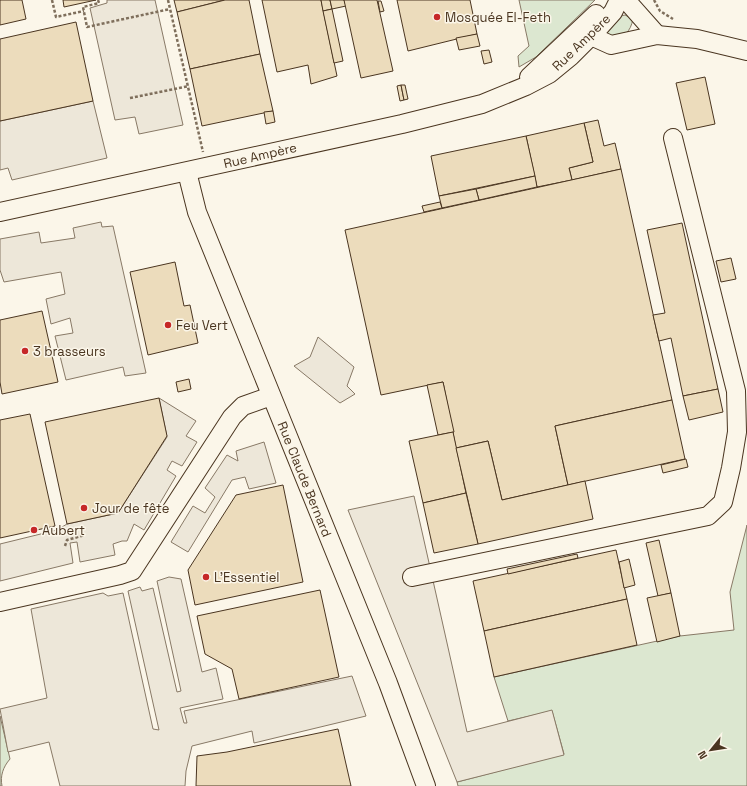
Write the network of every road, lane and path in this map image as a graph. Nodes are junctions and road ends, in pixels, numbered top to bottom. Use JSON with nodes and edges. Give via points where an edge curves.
{"nodes":[{"id":1,"x":52,"y":0,"type":"edge"},
{"id":2,"x":98,"y":0,"type":"edge"},
{"id":3,"x":168,"y":0,"type":"edge"},
{"id":4,"x":615,"y":0,"type":"edge"},
{"id":5,"x":620,"y":0,"type":"edge"},
{"id":6,"x":626,"y":0,"type":"edge"},
{"id":7,"x":170,"y":9,"type":"junction"},
{"id":8,"x":84,"y":11,"type":"junction"},
{"id":9,"x":594,"y":16,"type":"junction"},
{"id":10,"x":657,"y":35,"type":"junction"},
{"id":11,"x":591,"y":36,"type":"junction"},
{"id":12,"x":747,"y":51,"type":"edge"},
{"id":13,"x":189,"y":86,"type":"junction"},
{"id":14,"x":516,"y":89,"type":"junction"},
{"id":15,"x":130,"y":98,"type":"dead end"},
{"id":16,"x":673,"y":138,"type":"dead end"},
{"id":17,"x":204,"y":156,"type":"dead end"},
{"id":18,"x":188,"y":172,"type":"junction"},
{"id":19,"x":0,"y":212,"type":"edge"},
{"id":20,"x":271,"y":396,"type":"junction"},
{"id":21,"x":85,"y":535,"type":"dead end"},
{"id":22,"x":65,"y":546,"type":"dead end"},
{"id":23,"x":412,"y":577,"type":"dead end"},
{"id":24,"x":0,"y":602,"type":"edge"},
{"id":25,"x":426,"y":786,"type":"edge"}],
"edges":[{"from":1,"to":8,"type":"path","via":[[56,17]]},
{"from":2,"to":8,"type":"path","via":[[99,2],[83,7]]},
{"from":3,"to":7,"type":"path"},
{"from":4,"to":9,"type":"street","name":"Rue Ampère"},
{"from":5,"to":11,"type":"street","name":"Rue Ampère","via":[[613,12]]},
{"from":6,"to":10,"type":"street"},
{"from":7,"to":8,"type":"path","via":[[87,27]]},
{"from":7,"to":13,"type":"path"},
{"from":9,"to":11,"type":"street"},
{"from":9,"to":14,"type":"street","name":"Rue Ampère"},
{"from":10,"to":11,"type":"street","via":[[611,45]]},
{"from":10,"to":12,"type":"street","via":[[697,39]]},
{"from":11,"to":14,"type":"street","name":"Rue Ampère","via":[[549,74]]},
{"from":13,"to":15,"type":"path"},
{"from":13,"to":17,"type":"path"},
{"from":14,"to":18,"type":"street","name":"Rue Ampère","via":[[482,104],[422,120]]},
{"from":16,"to":23,"type":"street","via":[[736,391],[737,432],[723,502],[708,516]]},
{"from":18,"to":19,"type":"street","name":"Rue Ampère"},
{"from":18,"to":20,"type":"street","name":"Rue Claude Bernard","via":[[197,212]]},
{"from":20,"to":24,"type":"street","via":[[243,406],[232,417],[132,571]]},
{"from":20,"to":25,"type":"street","name":"Rue Claude Bernard","via":[[388,683]]},
{"from":21,"to":22,"type":"path","via":[[67,540]]}]}
